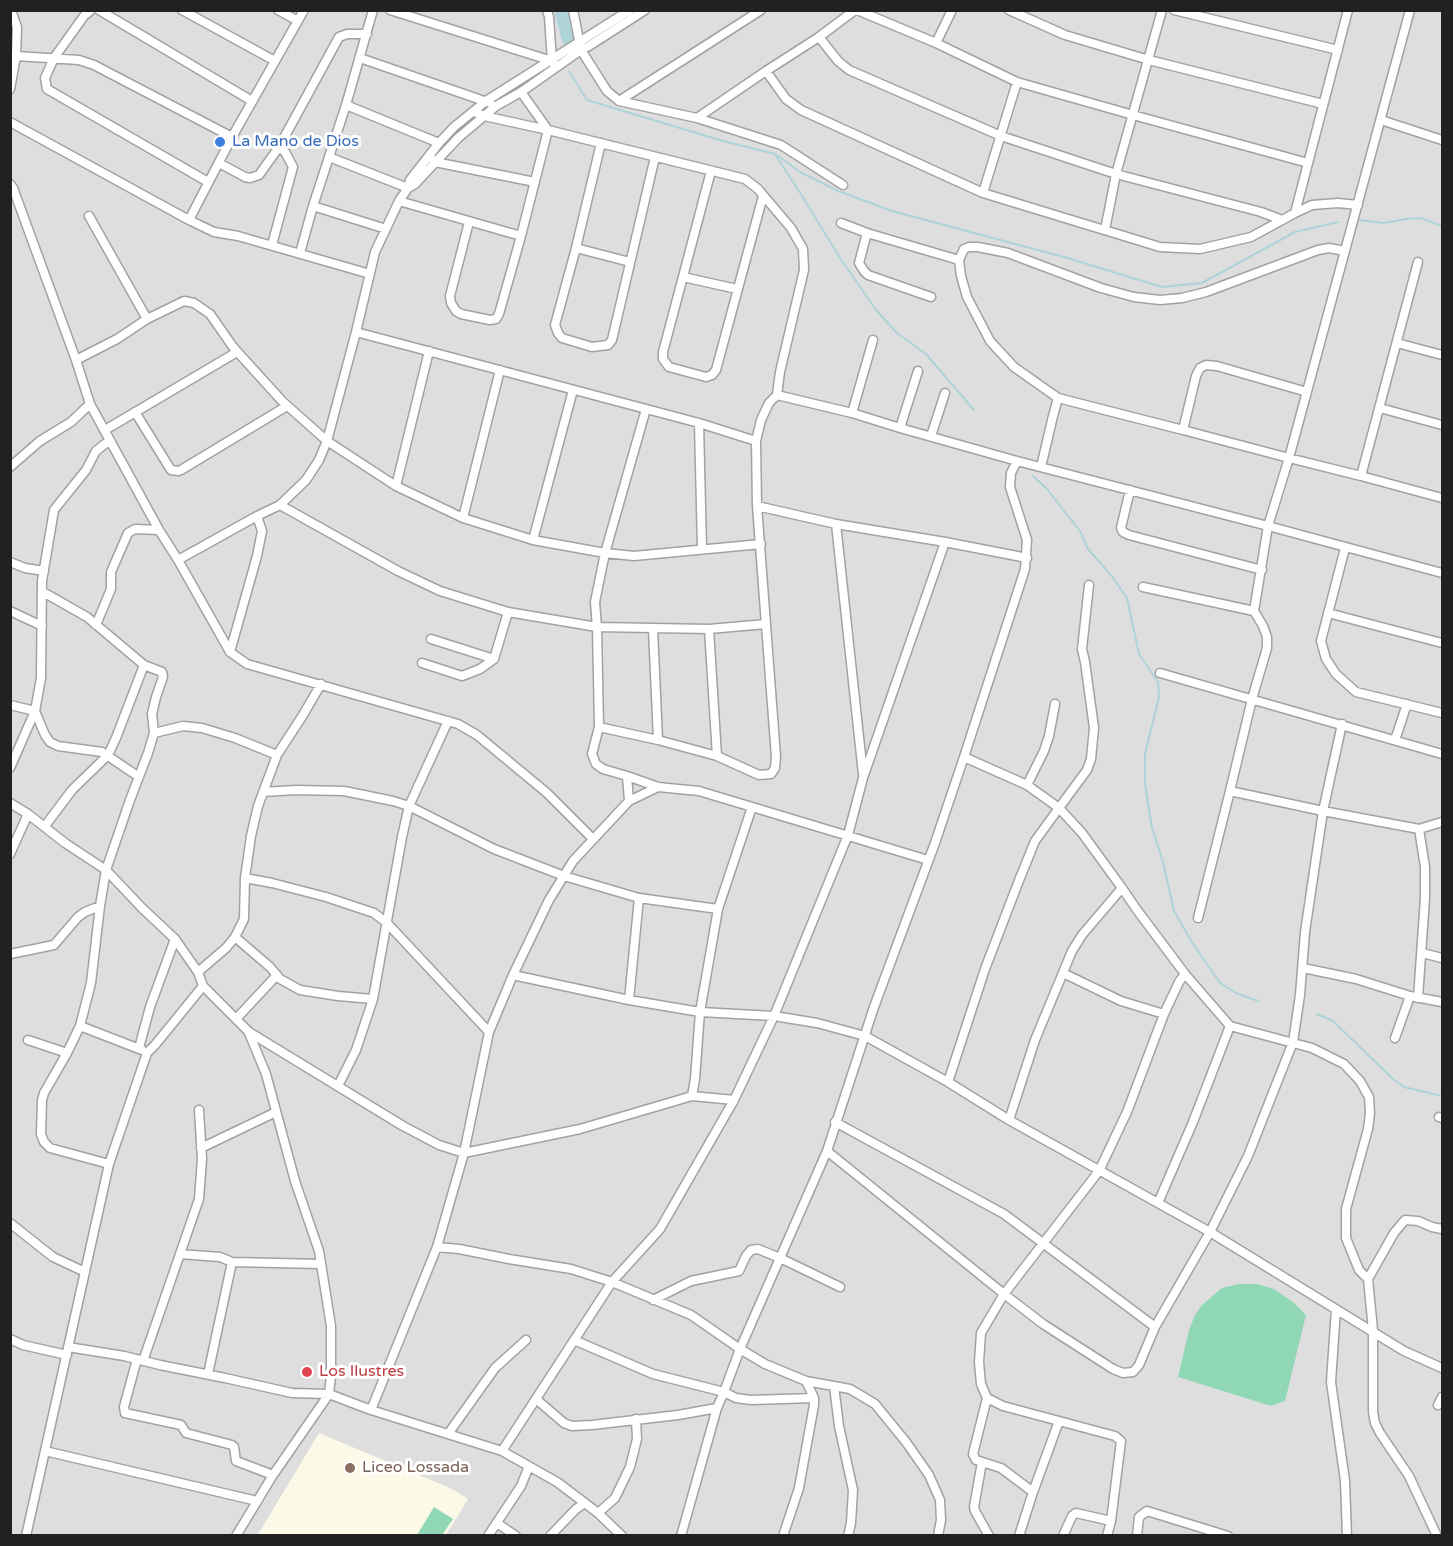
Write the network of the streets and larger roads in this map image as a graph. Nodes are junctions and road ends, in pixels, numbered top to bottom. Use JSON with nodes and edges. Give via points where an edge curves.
{"nodes":[{"id":1,"x":11,"y":10,"type":"edge"},
{"id":2,"x":99,"y":10,"type":"edge"},
{"id":3,"x":182,"y":10,"type":"edge"},
{"id":4,"x":278,"y":10,"type":"edge"},
{"id":5,"x":304,"y":10,"type":"edge"},
{"id":6,"x":373,"y":10,"type":"edge"},
{"id":7,"x":390,"y":10,"type":"edge"},
{"id":8,"x":547,"y":10,"type":"edge"},
{"id":9,"x":573,"y":10,"type":"edge"},
{"id":10,"x":630,"y":10,"type":"edge"},
{"id":11,"x":645,"y":10,"type":"edge"},
{"id":12,"x":761,"y":10,"type":"edge"},
{"id":13,"x":856,"y":10,"type":"edge"},
{"id":14,"x":952,"y":10,"type":"edge"},
{"id":15,"x":1009,"y":10,"type":"edge"},
{"id":16,"x":1162,"y":10,"type":"edge"},
{"id":17,"x":1174,"y":10,"type":"edge"},
{"id":18,"x":1348,"y":10,"type":"edge"},
{"id":19,"x":1410,"y":10,"type":"edge"},
{"id":20,"x":85,"y":12,"type":"edge"},
{"id":21,"x":298,"y":21,"type":"junction"},
{"id":22,"x":367,"y":34,"type":"junction"},
{"id":23,"x":819,"y":37,"type":"junction"},
{"id":24,"x":936,"y":43,"type":"junction"},
{"id":25,"x":580,"y":46,"type":"junction"},
{"id":26,"x":1338,"y":50,"type":"junction"},
{"id":27,"x":16,"y":56,"type":"junction"},
{"id":28,"x":54,"y":58,"type":"junction"},
{"id":29,"x":360,"y":58,"type":"junction"},
{"id":30,"x":1149,"y":60,"type":"junction"},
{"id":31,"x":275,"y":61,"type":"junction"},
{"id":32,"x":554,"y":64,"type":"junction"},
{"id":33,"x":766,"y":70,"type":"junction"},
{"id":34,"x":1017,"y":82,"type":"junction"},
{"id":35,"x":10,"y":88,"type":"edge"},
{"id":36,"x":521,"y":92,"type":"junction"},
{"id":37,"x":619,"y":100,"type":"junction"},
{"id":38,"x":252,"y":101,"type":"junction"},
{"id":39,"x":486,"y":101,"type":"junction"},
{"id":40,"x":1323,"y":104,"type":"junction"},
{"id":41,"x":346,"y":105,"type":"junction"},
{"id":42,"x":496,"y":106,"type":"junction"},
{"id":43,"x":480,"y":114,"type":"junction"},
{"id":44,"x":1133,"y":115,"type":"junction"},
{"id":45,"x":697,"y":118,"type":"junction"},
{"id":46,"x":1381,"y":120,"type":"junction"},
{"id":47,"x":10,"y":122,"type":"edge"},
{"id":48,"x":548,"y":130,"type":"junction"},
{"id":49,"x":1001,"y":136,"type":"junction"},
{"id":50,"x":232,"y":137,"type":"junction"},
{"id":51,"x":1443,"y":141,"type":"edge"},
{"id":52,"x":439,"y":143,"type":"junction"},
{"id":53,"x":601,"y":143,"type":"junction"},
{"id":54,"x":279,"y":147,"type":"junction"},
{"id":55,"x":329,"y":157,"type":"junction"},
{"id":56,"x":655,"y":157,"type":"junction"},
{"id":57,"x":432,"y":159,"type":"junction"},
{"id":58,"x":219,"y":163,"type":"junction"},
{"id":59,"x":1308,"y":163,"type":"junction"},
{"id":60,"x":711,"y":171,"type":"junction"},
{"id":61,"x":1116,"y":174,"type":"junction"},
{"id":62,"x":208,"y":182,"type":"junction"},
{"id":63,"x":535,"y":182,"type":"junction"},
{"id":64,"x":10,"y":184,"type":"edge"},
{"id":65,"x":843,"y":185,"type":"dead end"},
{"id":66,"x":408,"y":188,"type":"junction"},
{"id":67,"x":983,"y":193,"type":"junction"},
{"id":68,"x":763,"y":196,"type":"junction"},
{"id":69,"x":399,"y":201,"type":"junction"},
{"id":70,"x":1358,"y":205,"type":"junction"},
{"id":71,"x":313,"y":206,"type":"junction"},
{"id":72,"x":1295,"y":213,"type":"junction"},
{"id":73,"x":89,"y":216,"type":"dead end"},
{"id":74,"x":189,"y":220,"type":"junction"},
{"id":75,"x":1282,"y":220,"type":"junction"},
{"id":76,"x":469,"y":222,"type":"junction"},
{"id":77,"x":841,"y":223,"type":"dead end"},
{"id":78,"x":386,"y":229,"type":"junction"},
{"id":79,"x":1105,"y":230,"type":"junction"},
{"id":80,"x":867,"y":233,"type":"junction"},
{"id":81,"x":521,"y":236,"type":"junction"},
{"id":82,"x":272,"y":245,"type":"junction"},
{"id":83,"x":576,"y":248,"type":"junction"},
{"id":84,"x":1345,"y":250,"type":"junction"},
{"id":85,"x":300,"y":253,"type":"junction"},
{"id":86,"x":959,"y":261,"type":"junction"},
{"id":87,"x":630,"y":262,"type":"junction"},
{"id":88,"x":1418,"y":262,"type":"dead end"},
{"id":89,"x":370,"y":274,"type":"junction"},
{"id":90,"x":683,"y":277,"type":"junction"},
{"id":91,"x":737,"y":289,"type":"junction"},
{"id":92,"x":931,"y":297,"type":"dead end"},
{"id":93,"x":147,"y":319,"type":"junction"},
{"id":94,"x":356,"y":332,"type":"junction"},
{"id":95,"x":873,"y":340,"type":"dead end"},
{"id":96,"x":1396,"y":343,"type":"junction"},
{"id":97,"x":429,"y":351,"type":"junction"},
{"id":98,"x":237,"y":352,"type":"junction"},
{"id":99,"x":1443,"y":355,"type":"edge"},
{"id":100,"x":76,"y":360,"type":"junction"},
{"id":101,"x":500,"y":370,"type":"junction"},
{"id":102,"x":918,"y":371,"type":"dead end"},
{"id":103,"x":573,"y":390,"type":"junction"},
{"id":104,"x":1307,"y":392,"type":"junction"},
{"id":105,"x":945,"y":393,"type":"dead end"},
{"id":106,"x":777,"y":394,"type":"junction"},
{"id":107,"x":1058,"y":398,"type":"junction"},
{"id":108,"x":90,"y":404,"type":"junction"},
{"id":109,"x":287,"y":406,"type":"junction"},
{"id":110,"x":1380,"y":408,"type":"junction"},
{"id":111,"x":646,"y":409,"type":"junction"},
{"id":112,"x":135,"y":412,"type":"junction"},
{"id":113,"x":852,"y":413,"type":"junction"},
{"id":114,"x":699,"y":423,"type":"junction"},
{"id":115,"x":1443,"y":425,"type":"edge"},
{"id":116,"x":900,"y":428,"type":"junction"},
{"id":117,"x":105,"y":430,"type":"junction"},
{"id":118,"x":1183,"y":430,"type":"junction"},
{"id":119,"x":930,"y":436,"type":"junction"},
{"id":120,"x":110,"y":440,"type":"junction"},
{"id":121,"x":327,"y":441,"type":"junction"},
{"id":122,"x":756,"y":441,"type":"junction"},
{"id":123,"x":1289,"y":458,"type":"junction"},
{"id":124,"x":1017,"y":461,"type":"junction"},
{"id":125,"x":10,"y":467,"type":"edge"},
{"id":126,"x":1041,"y":468,"type":"junction"},
{"id":127,"x":1361,"y":476,"type":"junction"},
{"id":128,"x":396,"y":486,"type":"junction"},
{"id":129,"x":1130,"y":490,"type":"junction"},
{"id":130,"x":1443,"y":498,"type":"edge"},
{"id":131,"x":280,"y":505,"type":"junction"},
{"id":132,"x":758,"y":506,"type":"junction"},
{"id":133,"x":257,"y":516,"type":"junction"},
{"id":134,"x":462,"y":518,"type":"junction"},
{"id":135,"x":836,"y":524,"type":"junction"},
{"id":136,"x":1268,"y":526,"type":"junction"},
{"id":137,"x":159,"y":530,"type":"junction"},
{"id":138,"x":533,"y":540,"type":"junction"},
{"id":139,"x":945,"y":542,"type":"junction"},
{"id":140,"x":761,"y":544,"type":"junction"},
{"id":141,"x":1345,"y":548,"type":"junction"},
{"id":142,"x":702,"y":549,"type":"junction"},
{"id":143,"x":605,"y":553,"type":"junction"},
{"id":144,"x":1027,"y":558,"type":"junction"},
{"id":145,"x":178,"y":560,"type":"junction"},
{"id":146,"x":10,"y":562,"type":"edge"},
{"id":147,"x":1262,"y":570,"type":"junction"},
{"id":148,"x":44,"y":571,"type":"junction"},
{"id":149,"x":1443,"y":573,"type":"edge"},
{"id":150,"x":1089,"y":585,"type":"dead end"},
{"id":151,"x":1143,"y":587,"type":"dead end"},
{"id":152,"x":43,"y":592,"type":"junction"},
{"id":153,"x":10,"y":611,"type":"edge"},
{"id":154,"x":1254,"y":611,"type":"junction"},
{"id":155,"x":508,"y":612,"type":"junction"},
{"id":156,"x":1328,"y":613,"type":"junction"},
{"id":157,"x":766,"y":624,"type":"junction"},
{"id":158,"x":96,"y":625,"type":"junction"},
{"id":159,"x":42,"y":626,"type":"junction"},
{"id":160,"x":597,"y":627,"type":"junction"},
{"id":161,"x":653,"y":628,"type":"junction"},
{"id":162,"x":709,"y":629,"type":"junction"},
{"id":163,"x":431,"y":639,"type":"dead end"},
{"id":164,"x":1443,"y":643,"type":"edge"},
{"id":165,"x":230,"y":652,"type":"junction"},
{"id":166,"x":494,"y":659,"type":"junction"},
{"id":167,"x":422,"y":663,"type":"dead end"},
{"id":168,"x":144,"y":665,"type":"junction"},
{"id":169,"x":1160,"y":674,"type":"dead end"},
{"id":170,"x":321,"y":684,"type":"junction"},
{"id":171,"x":1252,"y":699,"type":"junction"},
{"id":172,"x":1055,"y":704,"type":"dead end"},
{"id":173,"x":1407,"y":704,"type":"junction"},
{"id":174,"x":10,"y":705,"type":"edge"},
{"id":175,"x":35,"y":711,"type":"junction"},
{"id":176,"x":1443,"y":713,"type":"edge"},
{"id":177,"x":448,"y":721,"type":"junction"},
{"id":178,"x":1342,"y":724,"type":"junction"},
{"id":179,"x":599,"y":727,"type":"junction"},
{"id":180,"x":154,"y":734,"type":"junction"},
{"id":181,"x":658,"y":740,"type":"junction"},
{"id":182,"x":1395,"y":740,"type":"junction"},
{"id":183,"x":1443,"y":754,"type":"edge"},
{"id":184,"x":108,"y":755,"type":"junction"},
{"id":185,"x":277,"y":755,"type":"junction"},
{"id":186,"x":717,"y":756,"type":"junction"},
{"id":187,"x":964,"y":757,"type":"junction"},
{"id":188,"x":10,"y":768,"type":"edge"},
{"id":189,"x":627,"y":776,"type":"junction"},
{"id":190,"x":139,"y":777,"type":"junction"},
{"id":191,"x":863,"y":778,"type":"junction"},
{"id":192,"x":1027,"y":785,"type":"junction"},
{"id":193,"x":658,"y":787,"type":"junction"},
{"id":194,"x":263,"y":792,"type":"junction"},
{"id":195,"x":1230,"y":792,"type":"junction"},
{"id":196,"x":629,"y":801,"type":"junction"},
{"id":197,"x":10,"y":803,"type":"edge"},
{"id":198,"x":409,"y":806,"type":"junction"},
{"id":199,"x":752,"y":807,"type":"junction"},
{"id":200,"x":1059,"y":808,"type":"junction"},
{"id":201,"x":1323,"y":811,"type":"junction"},
{"id":202,"x":28,"y":814,"type":"junction"},
{"id":203,"x":1443,"y":822,"type":"edge"},
{"id":204,"x":45,"y":826,"type":"junction"},
{"id":205,"x":1419,"y":829,"type":"junction"},
{"id":206,"x":848,"y":835,"type":"junction"},
{"id":207,"x":593,"y":839,"type":"junction"},
{"id":208,"x":10,"y":854,"type":"edge"},
{"id":209,"x":928,"y":860,"type":"junction"},
{"id":210,"x":106,"y":870,"type":"junction"},
{"id":211,"x":564,"y":876,"type":"junction"},
{"id":212,"x":245,"y":878,"type":"junction"},
{"id":213,"x":1122,"y":888,"type":"junction"},
{"id":214,"x":639,"y":898,"type":"junction"},
{"id":215,"x":100,"y":906,"type":"junction"},
{"id":216,"x":718,"y":909,"type":"junction"},
{"id":217,"x":1198,"y":918,"type":"dead end"},
{"id":218,"x":387,"y":923,"type":"junction"},
{"id":219,"x":235,"y":937,"type":"junction"},
{"id":220,"x":175,"y":939,"type":"junction"},
{"id":221,"x":1422,"y":953,"type":"junction"},
{"id":222,"x":10,"y":954,"type":"edge"},
{"id":223,"x":1443,"y":958,"type":"edge"},
{"id":224,"x":1303,"y":968,"type":"junction"},
{"id":225,"x":198,"y":972,"type":"junction"},
{"id":226,"x":1063,"y":974,"type":"junction"},
{"id":227,"x":1185,"y":974,"type":"junction"},
{"id":228,"x":277,"y":975,"type":"junction"},
{"id":229,"x":513,"y":975,"type":"junction"},
{"id":230,"x":202,"y":986,"type":"junction"},
{"id":231,"x":1414,"y":997,"type":"junction"},
{"id":232,"x":373,"y":999,"type":"junction"},
{"id":233,"x":629,"y":1000,"type":"junction"},
{"id":234,"x":1443,"y":1002,"type":"edge"},
{"id":235,"x":700,"y":1012,"type":"junction"},
{"id":236,"x":1164,"y":1014,"type":"junction"},
{"id":237,"x":774,"y":1016,"type":"junction"},
{"id":238,"x":236,"y":1019,"type":"junction"},
{"id":239,"x":80,"y":1026,"type":"junction"},
{"id":240,"x":1230,"y":1026,"type":"junction"},
{"id":241,"x":249,"y":1032,"type":"junction"},
{"id":242,"x":489,"y":1032,"type":"junction"},
{"id":243,"x":865,"y":1036,"type":"junction"},
{"id":244,"x":1395,"y":1038,"type":"dead end"},
{"id":245,"x":28,"y":1040,"type":"dead end"},
{"id":246,"x":1293,"y":1042,"type":"junction"},
{"id":247,"x":139,"y":1048,"type":"junction"},
{"id":248,"x":68,"y":1053,"type":"junction"},
{"id":249,"x":147,"y":1053,"type":"junction"},
{"id":250,"x":948,"y":1082,"type":"junction"},
{"id":251,"x":338,"y":1086,"type":"junction"},
{"id":252,"x":692,"y":1096,"type":"junction"},
{"id":253,"x":734,"y":1100,"type":"junction"},
{"id":254,"x":199,"y":1110,"type":"dead end"},
{"id":255,"x":276,"y":1112,"type":"junction"},
{"id":256,"x":1009,"y":1120,"type":"junction"},
{"id":257,"x":835,"y":1122,"type":"junction"},
{"id":258,"x":201,"y":1148,"type":"junction"},
{"id":259,"x":827,"y":1150,"type":"junction"},
{"id":260,"x":464,"y":1153,"type":"junction"},
{"id":261,"x":110,"y":1164,"type":"junction"},
{"id":262,"x":1099,"y":1171,"type":"junction"},
{"id":263,"x":1158,"y":1203,"type":"junction"},
{"id":264,"x":10,"y":1223,"type":"edge"},
{"id":265,"x":1443,"y":1229,"type":"edge"},
{"id":266,"x":1210,"y":1232,"type":"junction"},
{"id":267,"x":1044,"y":1243,"type":"junction"},
{"id":268,"x":436,"y":1247,"type":"junction"},
{"id":269,"x":180,"y":1254,"type":"junction"},
{"id":270,"x":780,"y":1258,"type":"junction"},
{"id":271,"x":232,"y":1262,"type":"junction"},
{"id":272,"x":321,"y":1264,"type":"junction"},
{"id":273,"x":85,"y":1272,"type":"junction"},
{"id":274,"x":1368,"y":1279,"type":"junction"},
{"id":275,"x":612,"y":1282,"type":"junction"},
{"id":276,"x":840,"y":1287,"type":"dead end"},
{"id":277,"x":1004,"y":1294,"type":"junction"},
{"id":278,"x":653,"y":1300,"type":"junction"},
{"id":279,"x":1336,"y":1309,"type":"junction"},
{"id":280,"x":1155,"y":1327,"type":"junction"},
{"id":281,"x":1373,"y":1330,"type":"junction"},
{"id":282,"x":10,"y":1338,"type":"edge"},
{"id":283,"x":526,"y":1340,"type":"dead end"},
{"id":284,"x":574,"y":1340,"type":"junction"},
{"id":285,"x":740,"y":1349,"type":"junction"},
{"id":286,"x":68,"y":1351,"type":"junction"},
{"id":287,"x":140,"y":1360,"type":"junction"},
{"id":288,"x":1443,"y":1368,"type":"edge"},
{"id":289,"x":208,"y":1374,"type":"junction"},
{"id":290,"x":806,"y":1382,"type":"junction"},
{"id":291,"x":834,"y":1386,"type":"junction"},
{"id":292,"x":724,"y":1392,"type":"junction"},
{"id":293,"x":329,"y":1394,"type":"junction"},
{"id":294,"x":814,"y":1398,"type":"junction"},
{"id":295,"x":987,"y":1398,"type":"junction"},
{"id":296,"x":536,"y":1399,"type":"junction"},
{"id":297,"x":717,"y":1408,"type":"junction"},
{"id":298,"x":371,"y":1410,"type":"junction"},
{"id":299,"x":636,"y":1419,"type":"junction"},
{"id":300,"x":1059,"y":1421,"type":"junction"},
{"id":301,"x":448,"y":1434,"type":"junction"},
{"id":302,"x":45,"y":1451,"type":"junction"},
{"id":303,"x":502,"y":1451,"type":"junction"},
{"id":304,"x":982,"y":1462,"type":"junction"},
{"id":305,"x":529,"y":1466,"type":"junction"},
{"id":306,"x":273,"y":1475,"type":"junction"},
{"id":307,"x":1033,"y":1492,"type":"junction"},
{"id":308,"x":257,"y":1501,"type":"junction"},
{"id":309,"x":585,"y":1503,"type":"junction"},
{"id":310,"x":598,"y":1513,"type":"junction"},
{"id":311,"x":1111,"y":1521,"type":"junction"},
{"id":312,"x":497,"y":1523,"type":"junction"},
{"id":313,"x":26,"y":1536,"type":"edge"},
{"id":314,"x":236,"y":1536,"type":"edge"},
{"id":315,"x":488,"y":1536,"type":"edge"},
{"id":316,"x":516,"y":1536,"type":"edge"},
{"id":317,"x":550,"y":1536,"type":"edge"},
{"id":318,"x":622,"y":1536,"type":"edge"},
{"id":319,"x":681,"y":1536,"type":"edge"},
{"id":320,"x":783,"y":1536,"type":"edge"},
{"id":321,"x":848,"y":1536,"type":"edge"},
{"id":322,"x":938,"y":1536,"type":"edge"},
{"id":323,"x":989,"y":1536,"type":"edge"},
{"id":324,"x":1019,"y":1536,"type":"edge"},
{"id":325,"x":1063,"y":1536,"type":"edge"},
{"id":326,"x":1107,"y":1536,"type":"edge"},
{"id":327,"x":1137,"y":1536,"type":"edge"},
{"id":328,"x":1228,"y":1536,"type":"edge"},
{"id":329,"x":1347,"y":1536,"type":"edge"},
{"id":330,"x":1437,"y":1536,"type":"edge"}],
"edges":[{"from":1,"to":27,"type":"street","via":[[17,27]]},
{"from":2,"to":38,"type":"street"},
{"from":3,"to":31,"type":"street"},
{"from":4,"to":21,"type":"street"},
{"from":5,"to":21,"type":"street"},
{"from":6,"to":22,"type":"street"},
{"from":7,"to":32,"type":"street"},
{"from":8,"to":32,"type":"street"},
{"from":9,"to":25,"type":"street"},
{"from":10,"to":25,"type":"street"},
{"from":11,"to":25,"type":"street","via":[[589,46]]},
{"from":12,"to":37,"type":"street"},
{"from":13,"to":23,"type":"street"},
{"from":13,"to":24,"type":"street"},
{"from":14,"to":24,"type":"street"},
{"from":15,"to":30,"type":"street","via":[[1065,35]]},
{"from":16,"to":30,"type":"street"},
{"from":17,"to":26,"type":"street"},
{"from":18,"to":26,"type":"street"},
{"from":19,"to":46,"type":"street"},
{"from":20,"to":28,"type":"street"},
{"from":21,"to":31,"type":"street"},
{"from":22,"to":29,"type":"street"},
{"from":22,"to":54,"type":"street","via":[[339,37]]},
{"from":23,"to":33,"type":"street"},
{"from":23,"to":49,"type":"street","via":[[849,70]]},
{"from":24,"to":34,"type":"street"},
{"from":25,"to":32,"type":"street"},
{"from":25,"to":37,"type":"street","via":[[607,91]]},
{"from":26,"to":40,"type":"street"},
{"from":27,"to":28,"type":"street"},
{"from":27,"to":35,"type":"street"},
{"from":28,"to":50,"type":"street","via":[[94,65]]},
{"from":28,"to":62,"type":"street","via":[[45,78],[51,92]]},
{"from":29,"to":39,"type":"street"},
{"from":29,"to":41,"type":"street"},
{"from":30,"to":40,"type":"street"},
{"from":30,"to":44,"type":"street"},
{"from":31,"to":38,"type":"street"},
{"from":32,"to":36,"type":"street"},
{"from":32,"to":39,"type":"street"},
{"from":33,"to":45,"type":"street"},
{"from":33,"to":67,"type":"street","via":[[786,99],[801,110]]},
{"from":34,"to":44,"type":"street"},
{"from":34,"to":49,"type":"street"},
{"from":36,"to":42,"type":"street"},
{"from":36,"to":48,"type":"street"},
{"from":37,"to":45,"type":"street"},
{"from":38,"to":50,"type":"street"},
{"from":39,"to":42,"type":"street"},
{"from":39,"to":43,"type":"street"},
{"from":40,"to":59,"type":"street"},
{"from":41,"to":52,"type":"street"},
{"from":41,"to":55,"type":"street"},
{"from":42,"to":43,"type":"street"},
{"from":43,"to":48,"type":"street"},
{"from":43,"to":52,"type":"street","via":[[454,127]]},
{"from":43,"to":57,"type":"street"},
{"from":44,"to":59,"type":"street"},
{"from":44,"to":61,"type":"street"},
{"from":45,"to":65,"type":"street","via":[[780,145]]},
{"from":46,"to":51,"type":"street"},
{"from":46,"to":70,"type":"street"},
{"from":47,"to":74,"type":"street"},
{"from":48,"to":53,"type":"street"},
{"from":48,"to":63,"type":"street"},
{"from":49,"to":61,"type":"street"},
{"from":49,"to":67,"type":"street"},
{"from":50,"to":58,"type":"street"},
{"from":52,"to":57,"type":"street"},
{"from":53,"to":56,"type":"street"},
{"from":53,"to":83,"type":"street"},
{"from":54,"to":58,"type":"street","via":[[255,177],[245,177]]},
{"from":54,"to":82,"type":"street","via":[[293,167]]},
{"from":55,"to":66,"type":"street"},
{"from":55,"to":71,"type":"street"},
{"from":56,"to":60,"type":"street"},
{"from":56,"to":87,"type":"street"},
{"from":57,"to":63,"type":"street"},
{"from":57,"to":66,"type":"street","via":[[410,180]]},
{"from":58,"to":62,"type":"street"},
{"from":59,"to":72,"type":"street"},
{"from":60,"to":68,"type":"street","via":[[745,179]]},
{"from":60,"to":90,"type":"street"},
{"from":61,"to":75,"type":"street"},
{"from":61,"to":79,"type":"street"},
{"from":62,"to":74,"type":"street"},
{"from":63,"to":81,"type":"street"},
{"from":64,"to":100,"type":"street"},
{"from":66,"to":69,"type":"street"},
{"from":67,"to":79,"type":"street"},
{"from":68,"to":91,"type":"street"},
{"from":68,"to":106,"type":"street","via":[[791,228],[803,249],[804,270]]},
{"from":69,"to":76,"type":"street"},
{"from":69,"to":78,"type":"street"},
{"from":70,"to":72,"type":"street","via":[[1312,205]]},
{"from":70,"to":84,"type":"street"},
{"from":71,"to":78,"type":"street"},
{"from":71,"to":85,"type":"street"},
{"from":72,"to":75,"type":"street"},
{"from":73,"to":93,"type":"street"},
{"from":74,"to":82,"type":"street","via":[[214,232]]},
{"from":75,"to":79,"type":"street","via":[[1251,237],[1200,249],[1160,247]]},
{"from":76,"to":81,"type":"street"},
{"from":76,"to":81,"type":"street","via":[[450,296],[461,314],[496,319]]},
{"from":77,"to":80,"type":"street"},
{"from":78,"to":89,"type":"street"},
{"from":80,"to":86,"type":"street"},
{"from":80,"to":92,"type":"street","via":[[859,263],[864,271]]},
{"from":82,"to":85,"type":"street"},
{"from":83,"to":87,"type":"street"},
{"from":83,"to":87,"type":"street","via":[[555,325],[562,338],[592,347],[608,345],[612,340]]},
{"from":84,"to":86,"type":"street","via":[[1318,250],[1206,292],[1160,300],[1101,288],[991,249],[969,247]]},
{"from":84,"to":104,"type":"street"},
{"from":85,"to":89,"type":"street"},
{"from":86,"to":107,"type":"street","via":[[967,297],[990,341],[1014,367]]},
{"from":88,"to":96,"type":"street"},
{"from":89,"to":94,"type":"street"},
{"from":90,"to":91,"type":"street"},
{"from":90,"to":91,"type":"street","via":[[663,359],[669,367],[706,377],[716,370]]},
{"from":93,"to":98,"type":"street","via":[[184,301],[194,303],[210,314]]},
{"from":93,"to":100,"type":"street"},
{"from":94,"to":97,"type":"street"},
{"from":94,"to":121,"type":"street"},
{"from":95,"to":113,"type":"street"},
{"from":96,"to":99,"type":"street"},
{"from":96,"to":110,"type":"street"},
{"from":97,"to":101,"type":"street"},
{"from":97,"to":128,"type":"street"},
{"from":98,"to":109,"type":"street"},
{"from":98,"to":112,"type":"street"},
{"from":100,"to":108,"type":"street"},
{"from":101,"to":103,"type":"street"},
{"from":101,"to":134,"type":"street"},
{"from":102,"to":116,"type":"street"},
{"from":103,"to":111,"type":"street"},
{"from":103,"to":138,"type":"street"},
{"from":104,"to":118,"type":"street","via":[[1206,365],[1196,376]]},
{"from":104,"to":123,"type":"street"},
{"from":105,"to":119,"type":"street"},
{"from":106,"to":113,"type":"street"},
{"from":106,"to":122,"type":"street","via":[[761,420]]},
{"from":107,"to":118,"type":"street"},
{"from":107,"to":126,"type":"street"},
{"from":108,"to":117,"type":"street"},
{"from":108,"to":125,"type":"street"},
{"from":109,"to":112,"type":"street","via":[[177,471],[171,470]]},
{"from":109,"to":121,"type":"street"},
{"from":110,"to":115,"type":"street"},
{"from":110,"to":127,"type":"street"},
{"from":111,"to":114,"type":"street"},
{"from":111,"to":143,"type":"street"},
{"from":112,"to":117,"type":"street"},
{"from":113,"to":116,"type":"street"},
{"from":114,"to":122,"type":"street"},
{"from":114,"to":142,"type":"street"},
{"from":116,"to":119,"type":"street"},
{"from":117,"to":120,"type":"street"},
{"from":118,"to":123,"type":"street"},
{"from":119,"to":124,"type":"street"},
{"from":120,"to":137,"type":"street"},
{"from":120,"to":148,"type":"street","via":[[96,451],[54,510]]},
{"from":121,"to":128,"type":"street"},
{"from":121,"to":131,"type":"street","via":[[306,480]]},
{"from":122,"to":132,"type":"street"},
{"from":123,"to":127,"type":"street"},
{"from":123,"to":136,"type":"street"},
{"from":124,"to":126,"type":"street"},
{"from":124,"to":144,"type":"street","via":[[1010,487],[1027,540]]},
{"from":126,"to":129,"type":"street"},
{"from":127,"to":130,"type":"street"},
{"from":128,"to":134,"type":"street"},
{"from":129,"to":136,"type":"street"},
{"from":129,"to":147,"type":"street","via":[[1123,532]]},
{"from":131,"to":133,"type":"street"},
{"from":131,"to":155,"type":"street","via":[[440,591]]},
{"from":132,"to":135,"type":"street"},
{"from":132,"to":140,"type":"street"},
{"from":133,"to":145,"type":"street"},
{"from":133,"to":165,"type":"street","via":[[262,531],[259,548]]},
{"from":134,"to":138,"type":"street"},
{"from":135,"to":139,"type":"street"},
{"from":135,"to":191,"type":"street"},
{"from":136,"to":141,"type":"street"},
{"from":136,"to":147,"type":"street"},
{"from":137,"to":145,"type":"street"},
{"from":137,"to":158,"type":"street","via":[[135,529],[128,533],[111,572],[111,589]]},
{"from":138,"to":143,"type":"street"},
{"from":139,"to":144,"type":"street"},
{"from":139,"to":191,"type":"street"},
{"from":140,"to":142,"type":"street"},
{"from":140,"to":157,"type":"street"},
{"from":141,"to":149,"type":"street"},
{"from":141,"to":156,"type":"street"},
{"from":142,"to":143,"type":"street","via":[[634,556]]},
{"from":143,"to":160,"type":"street","via":[[596,602]]},
{"from":144,"to":187,"type":"street"},
{"from":145,"to":165,"type":"street"},
{"from":146,"to":148,"type":"street"},
{"from":147,"to":154,"type":"street"},
{"from":148,"to":152,"type":"street"},
{"from":150,"to":200,"type":"street","via":[[1082,649],[1094,728],[1092,759]]},
{"from":151,"to":154,"type":"street"},
{"from":152,"to":158,"type":"street"},
{"from":152,"to":159,"type":"street"},
{"from":153,"to":159,"type":"street"},
{"from":154,"to":171,"type":"street","via":[[1267,637],[1267,648]]},
{"from":155,"to":160,"type":"street"},
{"from":155,"to":166,"type":"street"},
{"from":156,"to":164,"type":"street"},
{"from":156,"to":173,"type":"street","via":[[1321,641],[1336,674],[1356,692]]},
{"from":157,"to":162,"type":"street"},
{"from":157,"to":186,"type":"street","via":[[776,768],[771,774],[759,775]]},
{"from":158,"to":168,"type":"street"},
{"from":159,"to":175,"type":"street"},
{"from":160,"to":161,"type":"street"},
{"from":160,"to":179,"type":"street"},
{"from":161,"to":162,"type":"street"},
{"from":161,"to":181,"type":"street"},
{"from":162,"to":186,"type":"street"},
{"from":163,"to":166,"type":"street"},
{"from":165,"to":170,"type":"street","via":[[247,664]]},
{"from":166,"to":167,"type":"street","via":[[462,676]]},
{"from":168,"to":180,"type":"street","via":[[163,675],[152,714]]},
{"from":168,"to":184,"type":"street"},
{"from":169,"to":171,"type":"street"},
{"from":170,"to":177,"type":"street"},
{"from":170,"to":185,"type":"street"},
{"from":171,"to":178,"type":"street"},
{"from":171,"to":195,"type":"street"},
{"from":172,"to":192,"type":"street","via":[[1044,752]]},
{"from":173,"to":176,"type":"street"},
{"from":173,"to":182,"type":"street"},
{"from":174,"to":175,"type":"street"},
{"from":175,"to":184,"type":"street","via":[[50,742]]},
{"from":175,"to":188,"type":"street"},
{"from":177,"to":198,"type":"street"},
{"from":177,"to":207,"type":"street","via":[[477,735],[547,793]]},
{"from":178,"to":182,"type":"street"},
{"from":178,"to":201,"type":"street"},
{"from":179,"to":181,"type":"street"},
{"from":179,"to":189,"type":"street","via":[[592,754],[596,764],[603,770]]},
{"from":180,"to":185,"type":"street","via":[[183,726],[202,728]]},
{"from":180,"to":190,"type":"street"},
{"from":181,"to":186,"type":"street"},
{"from":182,"to":183,"type":"street"},
{"from":184,"to":190,"type":"street"},
{"from":184,"to":204,"type":"street","via":[[72,790]]},
{"from":185,"to":194,"type":"street"},
{"from":187,"to":192,"type":"street"},
{"from":187,"to":209,"type":"street"},
{"from":189,"to":193,"type":"street"},
{"from":189,"to":196,"type":"street"},
{"from":190,"to":210,"type":"street"},
{"from":191,"to":206,"type":"street"},
{"from":192,"to":200,"type":"street"},
{"from":193,"to":196,"type":"street"},
{"from":193,"to":199,"type":"street","via":[[699,791]]},
{"from":194,"to":198,"type":"street","via":[[344,791]]},
{"from":194,"to":212,"type":"street","via":[[250,836]]},
{"from":195,"to":201,"type":"street"},
{"from":195,"to":217,"type":"street"},
{"from":196,"to":207,"type":"street"},
{"from":197,"to":202,"type":"street"},
{"from":198,"to":211,"type":"street","via":[[494,849]]},
{"from":198,"to":218,"type":"street"},
{"from":199,"to":206,"type":"street"},
{"from":199,"to":216,"type":"street"},
{"from":200,"to":213,"type":"street"},
{"from":200,"to":250,"type":"street","via":[[1035,841],[985,969]]},
{"from":201,"to":205,"type":"street"},
{"from":201,"to":224,"type":"street"},
{"from":202,"to":204,"type":"street"},
{"from":202,"to":208,"type":"street"},
{"from":203,"to":205,"type":"street"},
{"from":204,"to":210,"type":"street"},
{"from":205,"to":221,"type":"street","via":[[1425,867]]},
{"from":206,"to":209,"type":"street"},
{"from":206,"to":237,"type":"street"},
{"from":207,"to":211,"type":"street"},
{"from":209,"to":243,"type":"street"},
{"from":210,"to":215,"type":"street"},
{"from":210,"to":220,"type":"street"},
{"from":211,"to":214,"type":"street"},
{"from":211,"to":229,"type":"street"},
{"from":212,"to":218,"type":"street","via":[[326,897],[375,913]]},
{"from":212,"to":219,"type":"street","via":[[244,919]]},
{"from":213,"to":226,"type":"street","via":[[1082,935]]},
{"from":213,"to":227,"type":"street"},
{"from":214,"to":216,"type":"street"},
{"from":214,"to":233,"type":"street"},
{"from":215,"to":222,"type":"street","via":[[78,917],[54,945]]},
{"from":215,"to":239,"type":"street","via":[[92,983]]},
{"from":216,"to":235,"type":"street"},
{"from":218,"to":232,"type":"street"},
{"from":218,"to":242,"type":"street"},
{"from":219,"to":225,"type":"street"},
{"from":219,"to":228,"type":"street"},
{"from":220,"to":225,"type":"street"},
{"from":220,"to":247,"type":"street"},
{"from":221,"to":223,"type":"street"},
{"from":221,"to":231,"type":"street"},
{"from":224,"to":231,"type":"street"},
{"from":224,"to":246,"type":"street"},
{"from":225,"to":230,"type":"street"},
{"from":226,"to":236,"type":"street","via":[[1122,1001]]},
{"from":226,"to":256,"type":"street","via":[[1035,1040]]},
{"from":227,"to":236,"type":"street"},
{"from":227,"to":240,"type":"street"},
{"from":228,"to":232,"type":"street","via":[[300,990]]},
{"from":228,"to":238,"type":"street"},
{"from":229,"to":233,"type":"street"},
{"from":229,"to":242,"type":"street"},
{"from":230,"to":238,"type":"street"},
{"from":230,"to":249,"type":"street"},
{"from":231,"to":234,"type":"street"},
{"from":231,"to":244,"type":"street"},
{"from":232,"to":251,"type":"street","via":[[356,1050]]},
{"from":233,"to":235,"type":"street"},
{"from":235,"to":237,"type":"street"},
{"from":235,"to":252,"type":"street"},
{"from":236,"to":262,"type":"street","via":[[1127,1112]]},
{"from":237,"to":243,"type":"street"},
{"from":237,"to":253,"type":"street"},
{"from":238,"to":241,"type":"street"},
{"from":239,"to":247,"type":"street"},
{"from":239,"to":248,"type":"street"},
{"from":240,"to":246,"type":"street"},
{"from":240,"to":263,"type":"street"},
{"from":241,"to":251,"type":"street"},
{"from":241,"to":255,"type":"street"},
{"from":242,"to":260,"type":"street"},
{"from":243,"to":250,"type":"street"},
{"from":243,"to":257,"type":"street"},
{"from":245,"to":248,"type":"street"},
{"from":246,"to":266,"type":"street","via":[[1248,1156]]},
{"from":246,"to":274,"type":"street","via":[[1344,1064],[1369,1097],[1368,1129],[1345,1222],[1352,1255]]},
{"from":247,"to":249,"type":"street"},
{"from":248,"to":261,"type":"street","via":[[44,1093],[41,1134],[50,1148]]},
{"from":249,"to":261,"type":"street"},
{"from":250,"to":256,"type":"street"},
{"from":251,"to":260,"type":"street","via":[[403,1126]]},
{"from":252,"to":253,"type":"street"},
{"from":252,"to":260,"type":"street","via":[[580,1129]]},
{"from":253,"to":275,"type":"street","via":[[660,1229]]},
{"from":254,"to":258,"type":"street"},
{"from":255,"to":258,"type":"street"},
{"from":255,"to":272,"type":"street"},
{"from":256,"to":262,"type":"street"},
{"from":257,"to":259,"type":"street"},
{"from":257,"to":267,"type":"street","via":[[1004,1214]]},
{"from":258,"to":269,"type":"street","via":[[199,1199]]},
{"from":259,"to":270,"type":"street"},
{"from":259,"to":277,"type":"street"},
{"from":260,"to":268,"type":"street"},
{"from":261,"to":273,"type":"street"},
{"from":262,"to":263,"type":"street"},
{"from":262,"to":267,"type":"street"},
{"from":263,"to":266,"type":"street"},
{"from":264,"to":273,"type":"street","via":[[53,1257]]},
{"from":265,"to":274,"type":"street","via":[[1405,1220]]},
{"from":266,"to":279,"type":"street"},
{"from":266,"to":280,"type":"street"},
{"from":267,"to":277,"type":"street"},
{"from":267,"to":280,"type":"street"},
{"from":268,"to":275,"type":"street","via":[[571,1269]]},
{"from":268,"to":298,"type":"street"},
{"from":269,"to":271,"type":"street","via":[[220,1257]]},
{"from":269,"to":287,"type":"street"},
{"from":270,"to":276,"type":"street"},
{"from":270,"to":278,"type":"street","via":[[752,1250],[739,1271],[692,1281]]},
{"from":270,"to":285,"type":"street"},
{"from":271,"to":272,"type":"street"},
{"from":271,"to":289,"type":"street"},
{"from":272,"to":293,"type":"street","via":[[331,1326]]},
{"from":273,"to":286,"type":"street"},
{"from":274,"to":281,"type":"street"},
{"from":275,"to":278,"type":"street"},
{"from":275,"to":284,"type":"street"},
{"from":277,"to":280,"type":"street","via":[[1043,1324],[1123,1373],[1132,1372],[1139,1365]]},
{"from":277,"to":295,"type":"street","via":[[981,1333],[981,1384]]},
{"from":278,"to":285,"type":"street","via":[[691,1315]]},
{"from":279,"to":281,"type":"street"},
{"from":279,"to":329,"type":"street","via":[[1331,1382],[1345,1480]]},
{"from":281,"to":288,"type":"street","via":[[1404,1351]]},
{"from":281,"to":330,"type":"street","via":[[1375,1422],[1409,1476]]},
{"from":282,"to":286,"type":"street","via":[[23,1345]]},
{"from":283,"to":301,"type":"street","via":[[495,1368]]},
{"from":284,"to":292,"type":"street","via":[[653,1374]]},
{"from":284,"to":296,"type":"street"},
{"from":285,"to":290,"type":"street"},
{"from":285,"to":292,"type":"street"},
{"from":286,"to":287,"type":"street"},
{"from":286,"to":302,"type":"street"},
{"from":287,"to":289,"type":"street"},
{"from":287,"to":306,"type":"street","via":[[125,1413],[181,1425],[186,1433],[232,1445],[236,1461]]},
{"from":289,"to":293,"type":"street","via":[[292,1393]]},
{"from":290,"to":291,"type":"street"},
{"from":290,"to":294,"type":"street"},
{"from":291,"to":321,"type":"street","via":[[853,1490]]},
{"from":291,"to":322,"type":"street","via":[[850,1389],[875,1404],[929,1475],[940,1500]]},
{"from":292,"to":294,"type":"street","via":[[751,1400]]},
{"from":292,"to":297,"type":"street"},
{"from":293,"to":298,"type":"street"},
{"from":293,"to":306,"type":"street"},
{"from":294,"to":320,"type":"street","via":[[799,1488]]},
{"from":295,"to":300,"type":"street"},
{"from":295,"to":304,"type":"street","via":[[973,1454]]},
{"from":296,"to":299,"type":"street","via":[[572,1426]]},
{"from":296,"to":303,"type":"street"},
{"from":297,"to":299,"type":"street"},
{"from":297,"to":319,"type":"street"},
{"from":298,"to":301,"type":"street"},
{"from":299,"to":310,"type":"street","via":[[637,1439],[630,1467],[615,1498]]},
{"from":300,"to":307,"type":"street"},
{"from":300,"to":311,"type":"street","via":[[1121,1441]]},
{"from":301,"to":303,"type":"street"},
{"from":302,"to":308,"type":"street"},
{"from":302,"to":313,"type":"street"},
{"from":303,"to":305,"type":"street"},
{"from":304,"to":307,"type":"street","via":[[1001,1468]]},
{"from":304,"to":323,"type":"street","via":[[974,1507]]},
{"from":305,"to":309,"type":"street"},
{"from":305,"to":312,"type":"street"},
{"from":306,"to":308,"type":"street"},
{"from":307,"to":324,"type":"street"},
{"from":308,"to":314,"type":"street"},
{"from":309,"to":310,"type":"street"},
{"from":309,"to":317,"type":"street"},
{"from":310,"to":318,"type":"street"},
{"from":311,"to":325,"type":"street","via":[[1076,1513]]},
{"from":311,"to":326,"type":"street"},
{"from":312,"to":315,"type":"street"},
{"from":312,"to":316,"type":"street"},
{"from":327,"to":328,"type":"street","via":[[1139,1517],[1147,1511]]}]}
